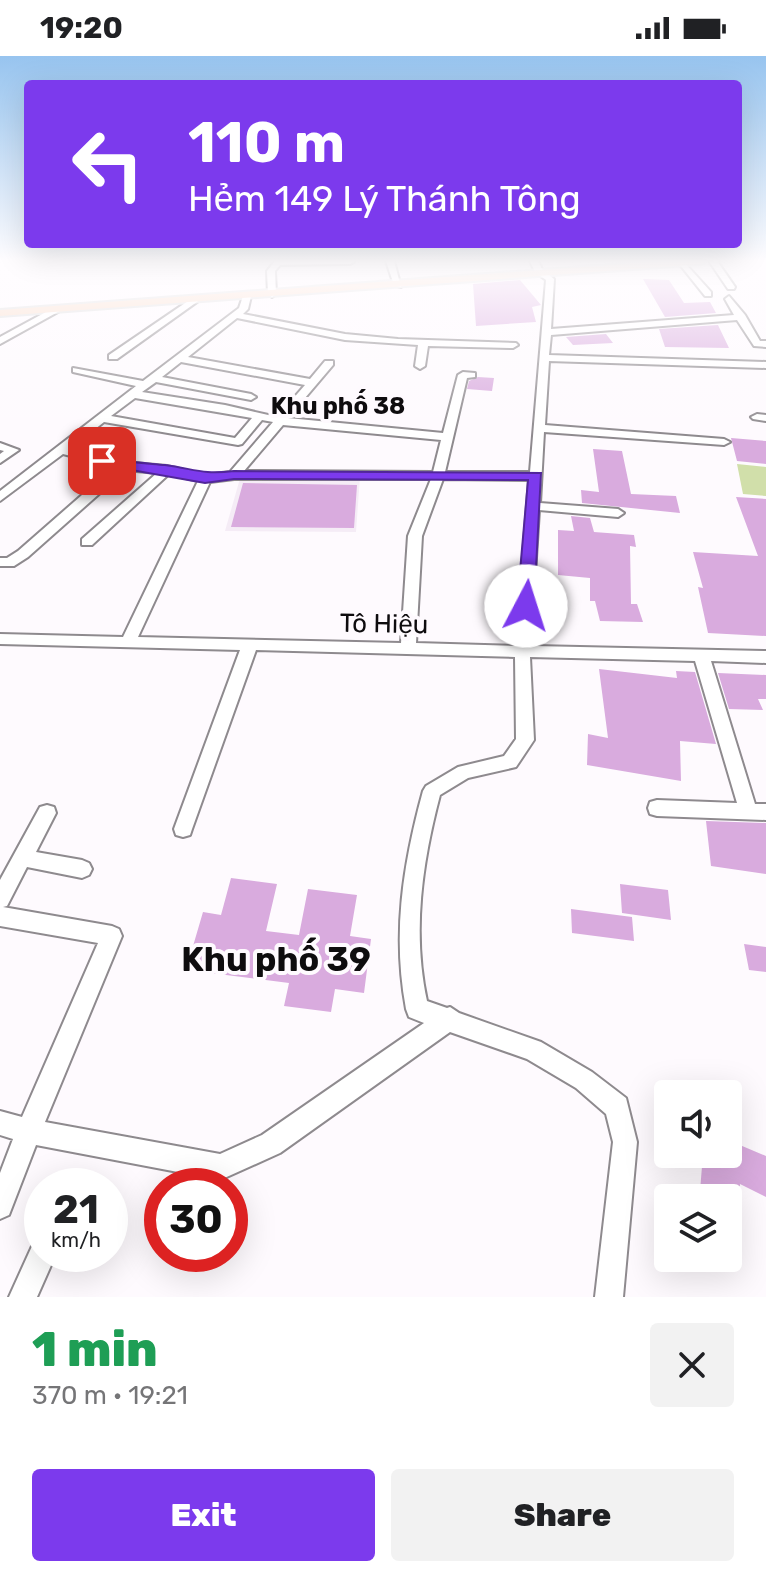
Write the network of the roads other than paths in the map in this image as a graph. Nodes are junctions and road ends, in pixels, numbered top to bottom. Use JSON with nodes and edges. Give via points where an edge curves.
{"nodes":[{"id":1,"x":40,"y":319,"type":"edge"},
{"id":2,"x":168,"y":319,"type":"edge"},
{"id":3,"x":231,"y":319,"type":"edge"},
{"id":4,"x":255,"y":319,"type":"edge"},
{"id":5,"x":548,"y":319,"type":"edge"},
{"id":6,"x":717,"y":319,"type":"edge"},
{"id":7,"x":743,"y":319,"type":"edge"},
{"id":8,"x":547,"y":332,"type":"junction"},
{"id":9,"x":0,"y":341,"type":"edge"},
{"id":10,"x":423,"y":343,"type":"junction"},
{"id":11,"x":766,"y":344,"type":"edge"},
{"id":12,"x":513,"y":345,"type":"dead end"},
{"id":13,"x":113,"y":357,"type":"dead end"},
{"id":14,"x":178,"y":358,"type":"junction"},
{"id":15,"x":545,"y":358,"type":"junction"},
{"id":16,"x":329,"y":363,"type":"dead end"},
{"id":17,"x":766,"y":365,"type":"edge"},
{"id":18,"x":420,"y":366,"type":"dead end"},
{"id":19,"x":77,"y":370,"type":"dead end"},
{"id":20,"x":471,"y":375,"type":"dead end"},
{"id":21,"x":149,"y":381,"type":"junction"},
{"id":22,"x":313,"y":383,"type":"junction"},
{"id":23,"x":207,"y":388,"type":"junction"},
{"id":24,"x":133,"y":394,"type":"junction"},
{"id":25,"x":251,"y":397,"type":"dead end"},
{"id":26,"x":187,"y":403,"type":"junction"},
{"id":27,"x":259,"y":416,"type":"junction"},
{"id":28,"x":101,"y":418,"type":"junction"},
{"id":29,"x":281,"y":421,"type":"junction"},
{"id":30,"x":540,"y":428,"type":"junction"},
{"id":31,"x":448,"y":437,"type":"junction"},
{"id":32,"x":724,"y":442,"type":"dead end"},
{"id":33,"x":0,"y":446,"type":"edge"},
{"id":34,"x":61,"y":450,"type":"junction"},
{"id":35,"x":0,"y":459,"type":"edge"},
{"id":36,"x":123,"y":466,"type":"junction"},
{"id":37,"x":167,"y":470,"type":"junction"},
{"id":38,"x":234,"y":475,"type":"junction"},
{"id":39,"x":438,"y":476,"type":"junction"},
{"id":40,"x":536,"y":476,"type":"junction"},
{"id":41,"x":205,"y":479,"type":"junction"},
{"id":42,"x":0,"y":497,"type":"edge"},
{"id":43,"x":534,"y":506,"type":"junction"},
{"id":44,"x":618,"y":513,"type":"dead end"},
{"id":45,"x":87,"y":542,"type":"dead end"},
{"id":46,"x":0,"y":562,"type":"edge"},
{"id":47,"x":0,"y":639,"type":"edge"},
{"id":48,"x":128,"y":642,"type":"junction"},
{"id":49,"x":250,"y":645,"type":"junction"},
{"id":50,"x":408,"y":649,"type":"junction"},
{"id":51,"x":524,"y":651,"type":"junction"},
{"id":52,"x":701,"y":655,"type":"junction"},
{"id":53,"x":766,"y":657,"type":"edge"},
{"id":54,"x":657,"y":808,"type":"dead end"},
{"id":55,"x":757,"y":811,"type":"edge"},
{"id":56,"x":47,"y":813,"type":"dead end"},
{"id":57,"x":183,"y":829,"type":"dead end"},
{"id":58,"x":23,"y":858,"type":"junction"},
{"id":59,"x":82,"y":869,"type":"dead end"},
{"id":60,"x":0,"y":899,"type":"edge"},
{"id":61,"x":0,"y":916,"type":"edge"},
{"id":62,"x":450,"y":1018,"type":"junction"},
{"id":63,"x":0,"y":1123,"type":"edge"},
{"id":64,"x":29,"y":1130,"type":"junction"},
{"id":65,"x":0,"y":1206,"type":"edge"},
{"id":66,"x":35,"y":1272,"type":"edge"},
{"id":67,"x":23,"y":1297,"type":"edge"},
{"id":68,"x":609,"y":1297,"type":"edge"}],
"edges":[{"from":1,"to":9,"type":"street"},
{"from":2,"to":13,"type":"street"},
{"from":3,"to":14,"type":"street"},
{"from":4,"to":10,"type":"street","via":[[345,337]]},
{"from":5,"to":8,"type":"street"},
{"from":6,"to":8,"type":"street"},
{"from":7,"to":11,"type":"street","via":[[757,344]]},
{"from":8,"to":15,"type":"street"},
{"from":10,"to":12,"type":"street"},
{"from":10,"to":18,"type":"street"},
{"from":14,"to":21,"type":"street"},
{"from":14,"to":22,"type":"street"},
{"from":15,"to":17,"type":"street"},
{"from":15,"to":30,"type":"street"},
{"from":16,"to":22,"type":"street"},
{"from":19,"to":21,"type":"street"},
{"from":20,"to":31,"type":"street","via":[[463,375]]},
{"from":21,"to":23,"type":"street"},
{"from":21,"to":24,"type":"street"},
{"from":22,"to":29,"type":"street"},
{"from":23,"to":25,"type":"street"},
{"from":23,"to":26,"type":"street"},
{"from":24,"to":26,"type":"street"},
{"from":24,"to":28,"type":"street"},
{"from":26,"to":27,"type":"street"},
{"from":27,"to":28,"type":"street","via":[[238,442]]},
{"from":27,"to":29,"type":"street"},
{"from":28,"to":34,"type":"street"},
{"from":29,"to":31,"type":"street"},
{"from":29,"to":38,"type":"street"},
{"from":30,"to":32,"type":"street"},
{"from":30,"to":40,"type":"street"},
{"from":31,"to":39,"type":"street"},
{"from":33,"to":35,"type":"street","via":[[13,450]]},
{"from":34,"to":36,"type":"street"},
{"from":34,"to":42,"type":"street"},
{"from":36,"to":37,"type":"street"},
{"from":36,"to":46,"type":"street","via":[[23,554]]},
{"from":37,"to":41,"type":"street"},
{"from":37,"to":45,"type":"street"},
{"from":38,"to":39,"type":"street"},
{"from":38,"to":41,"type":"street"},
{"from":39,"to":40,"type":"street"},
{"from":39,"to":50,"type":"street","via":[[415,536]]},
{"from":40,"to":43,"type":"street"},
{"from":41,"to":48,"type":"street"},
{"from":43,"to":44,"type":"street"},
{"from":43,"to":51,"type":"street"},
{"from":47,"to":48,"type":"street","name":"Tô Hiệu"},
{"from":48,"to":49,"type":"street","name":"Tô Hiệu"},
{"from":49,"to":50,"type":"street","name":"Tô Hiệu"},
{"from":49,"to":57,"type":"street"},
{"from":50,"to":51,"type":"street","name":"Tô Hiệu"},
{"from":51,"to":52,"type":"street","name":"Tô Hiệu"},
{"from":51,"to":62,"type":"street","via":[[525,740],[510,762],[464,772],[432,791],[415,848],[410,978],[417,1009]]},
{"from":52,"to":53,"type":"street","name":"Tô Hiệu"},
{"from":52,"to":55,"type":"street"},
{"from":54,"to":55,"type":"street"},
{"from":56,"to":58,"type":"street"},
{"from":58,"to":59,"type":"street"},
{"from":58,"to":60,"type":"street"},
{"from":61,"to":64,"type":"street","via":[[112,936]]},
{"from":62,"to":64,"type":"street","via":[[271,1144],[220,1167]]},
{"from":62,"to":68,"type":"street","via":[[533,1050],[617,1107],[625,1142]]},
{"from":63,"to":64,"type":"street"},
{"from":64,"to":65,"type":"street"},
{"from":66,"to":67,"type":"street"}]}
